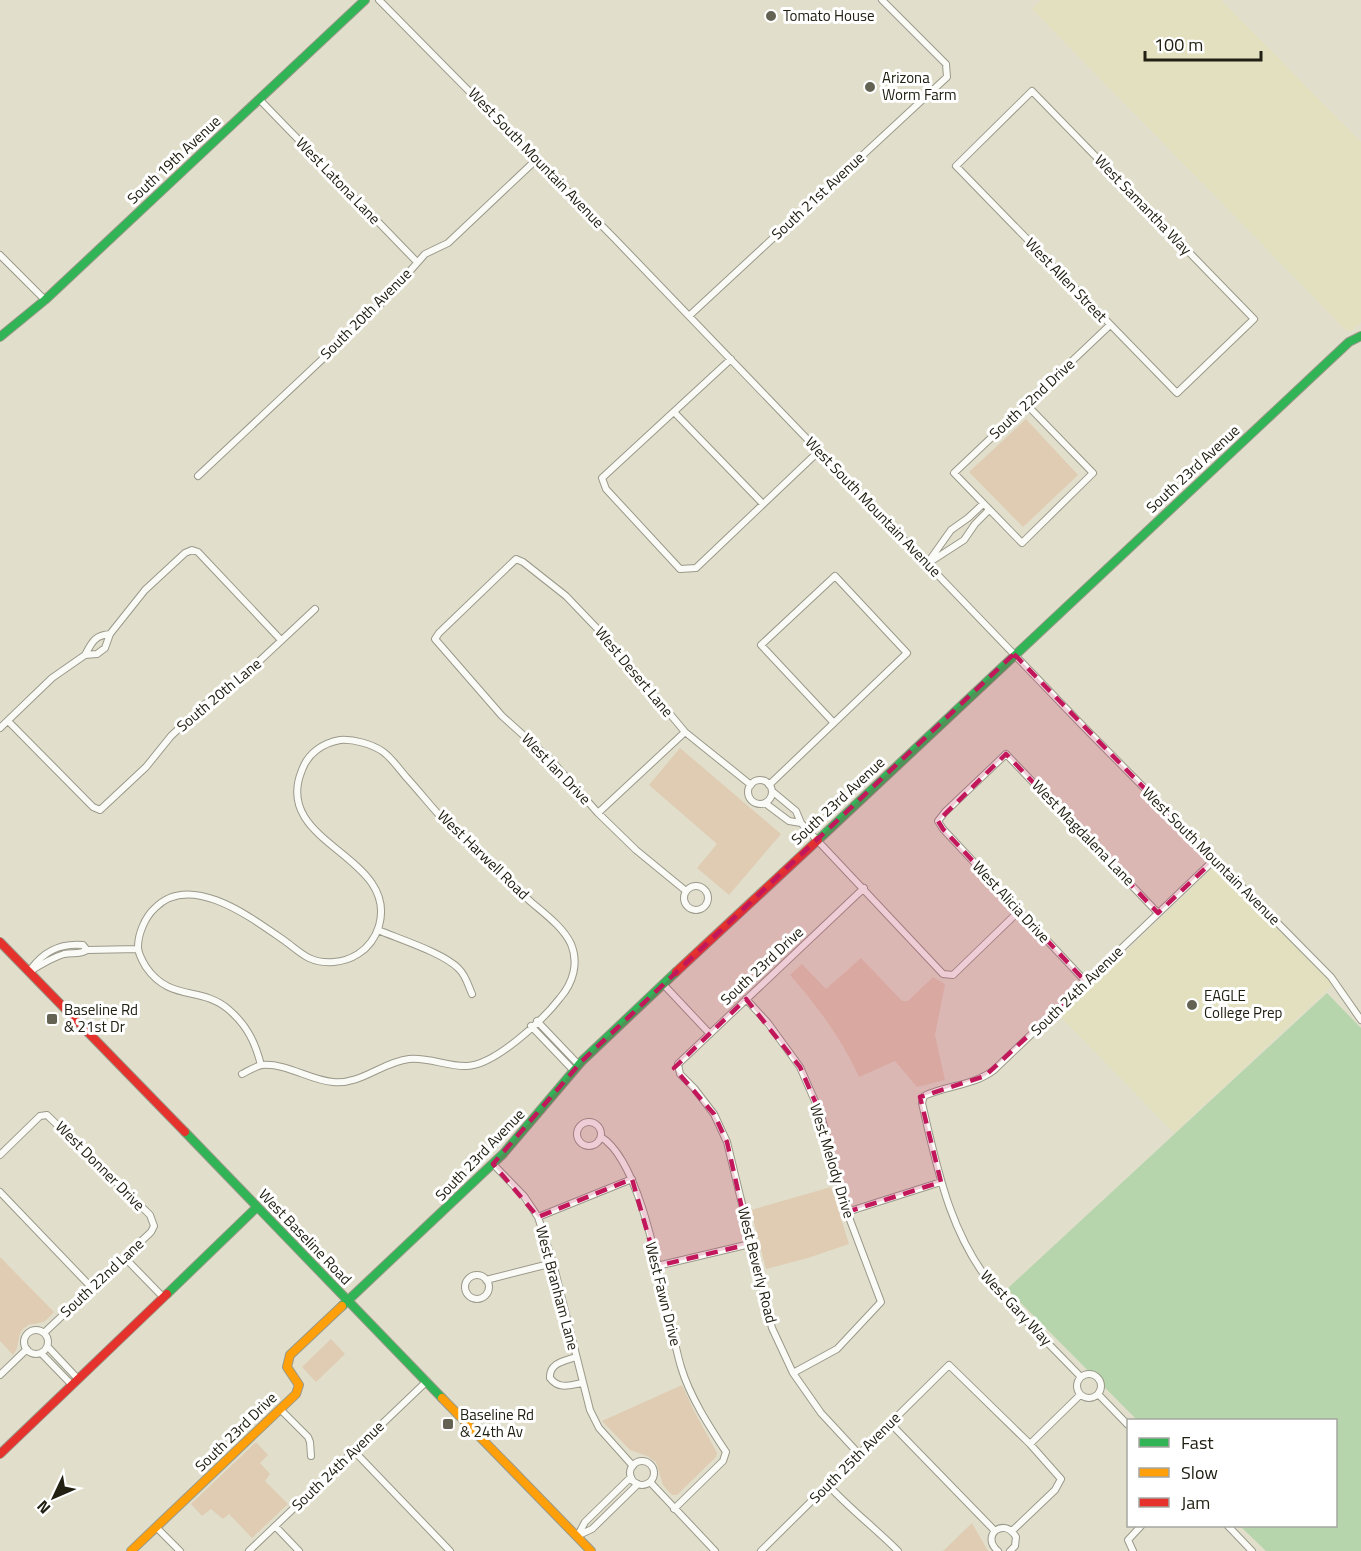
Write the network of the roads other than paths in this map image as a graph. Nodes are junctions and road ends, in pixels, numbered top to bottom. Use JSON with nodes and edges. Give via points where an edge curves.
{"nodes":[{"id":1,"x":365,"y":0,"type":"edge"},
{"id":2,"x":379,"y":0,"type":"edge"},
{"id":3,"x":882,"y":0,"type":"edge"},
{"id":4,"x":259,"y":99,"type":"junction"},
{"id":5,"x":537,"y":159,"type":"junction"},
{"id":6,"x":956,"y":166,"type":"joint"},
{"id":7,"x":0,"y":255,"type":"edge"},
{"id":8,"x":417,"y":262,"type":"junction"},
{"id":9,"x":45,"y":300,"type":"junction"},
{"id":10,"x":689,"y":316,"type":"junction"},
{"id":11,"x":1110,"y":325,"type":"junction"},
{"id":12,"x":1361,"y":336,"type":"edge"},
{"id":13,"x":0,"y":337,"type":"edge"},
{"id":14,"x":731,"y":359,"type":"junction"},
{"id":15,"x":1177,"y":393,"type":"joint"},
{"id":16,"x":1026,"y":404,"type":"junction"},
{"id":17,"x":674,"y":412,"type":"junction"},
{"id":18,"x":819,"y":451,"type":"junction"},
{"id":19,"x":198,"y":476,"type":"dead end"},
{"id":20,"x":763,"y":504,"type":"junction"},
{"id":21,"x":982,"y":504,"type":"junction"},
{"id":22,"x":989,"y":510,"type":"junction"},
{"id":23,"x":927,"y":564,"type":"junction"},
{"id":24,"x":315,"y":609,"type":"dead end"},
{"id":25,"x":110,"y":634,"type":"junction"},
{"id":26,"x":435,"y":639,"type":"joint"},
{"id":27,"x":281,"y":640,"type":"junction"},
{"id":28,"x":1014,"y":654,"type":"junction"},
{"id":29,"x":85,"y":655,"type":"junction"},
{"id":30,"x":8,"y":720,"type":"junction"},
{"id":31,"x":834,"y":723,"type":"junction"},
{"id":32,"x":0,"y":728,"type":"edge"},
{"id":33,"x":685,"y":732,"type":"junction"},
{"id":34,"x":1006,"y":754,"type":"joint"},
{"id":35,"x":751,"y":785,"type":"junction"},
{"id":36,"x":771,"y":788,"type":"junction"},
{"id":37,"x":765,"y":803,"type":"junction"},
{"id":38,"x":789,"y":805,"type":"junction"},
{"id":39,"x":598,"y":813,"type":"junction"},
{"id":40,"x":779,"y":814,"type":"junction"},
{"id":41,"x":801,"y":823,"type":"junction"},
{"id":42,"x":817,"y":839,"type":"junction"},
{"id":43,"x":1215,"y":860,"type":"junction"},
{"id":44,"x":864,"y":888,"type":"junction"},
{"id":45,"x":686,"y":891,"type":"dead end"},
{"id":46,"x":1019,"y":911,"type":"junction"},
{"id":47,"x":1158,"y":914,"type":"junction"},
{"id":48,"x":378,"y":930,"type":"junction"},
{"id":49,"x":0,"y":942,"type":"edge"},
{"id":50,"x":66,"y":945,"type":"junction"},
{"id":51,"x":138,"y":949,"type":"junction"},
{"id":52,"x":87,"y":950,"type":"junction"},
{"id":53,"x":67,"y":953,"type":"junction"},
{"id":54,"x":29,"y":972,"type":"junction"},
{"id":55,"x":1086,"y":982,"type":"junction"},
{"id":56,"x":663,"y":984,"type":"junction"},
{"id":57,"x":472,"y":994,"type":"dead end"},
{"id":58,"x":746,"y":999,"type":"junction"},
{"id":59,"x":1361,"y":1020,"type":"edge"},
{"id":60,"x":534,"y":1024,"type":"junction"},
{"id":61,"x":710,"y":1034,"type":"junction"},
{"id":62,"x":678,"y":1064,"type":"joint"},
{"id":63,"x":261,"y":1065,"type":"junction"},
{"id":64,"x":576,"y":1067,"type":"junction"},
{"id":65,"x":242,"y":1074,"type":"dead end"},
{"id":66,"x":924,"y":1096,"type":"joint"},
{"id":67,"x":601,"y":1137,"type":"dead end"},
{"id":68,"x":0,"y":1155,"type":"edge"},
{"id":69,"x":493,"y":1164,"type":"junction"},
{"id":70,"x":632,"y":1179,"type":"junction"},
{"id":71,"x":941,"y":1182,"type":"junction"},
{"id":72,"x":0,"y":1192,"type":"edge"},
{"id":73,"x":258,"y":1207,"type":"junction"},
{"id":74,"x":847,"y":1212,"type":"junction"},
{"id":75,"x":538,"y":1217,"type":"junction"},
{"id":76,"x":153,"y":1221,"type":"joint"},
{"id":77,"x":750,"y":1244,"type":"junction"},
{"id":78,"x":125,"y":1258,"type":"junction"},
{"id":79,"x":553,"y":1263,"type":"junction"},
{"id":80,"x":657,"y":1266,"type":"junction"},
{"id":81,"x":486,"y":1280,"type":"dead end"},
{"id":82,"x":92,"y":1288,"type":"junction"},
{"id":83,"x":163,"y":1297,"type":"junction"},
{"id":84,"x":348,"y":1300,"type":"junction"},
{"id":85,"x":45,"y":1332,"type":"junction"},
{"id":86,"x":48,"y":1347,"type":"junction"},
{"id":87,"x":27,"y":1349,"type":"junction"},
{"id":88,"x":41,"y":1353,"type":"junction"},
{"id":89,"x":576,"y":1357,"type":"junction"},
{"id":90,"x":59,"y":1359,"type":"junction"},
{"id":91,"x":52,"y":1365,"type":"junction"},
{"id":92,"x":793,"y":1373,"type":"junction"},
{"id":93,"x":0,"y":1376,"type":"edge"},
{"id":94,"x":1081,"y":1377,"type":"junction"},
{"id":95,"x":427,"y":1381,"type":"junction"},
{"id":96,"x":75,"y":1382,"type":"junction"},
{"id":97,"x":582,"y":1383,"type":"junction"},
{"id":98,"x":1098,"y":1394,"type":"junction"},
{"id":99,"x":1080,"y":1395,"type":"junction"},
{"id":100,"x":280,"y":1409,"type":"junction"},
{"id":101,"x":890,"y":1423,"type":"junction"},
{"id":102,"x":1127,"y":1424,"type":"edge"},
{"id":103,"x":1030,"y":1444,"type":"junction"},
{"id":104,"x":354,"y":1451,"type":"junction"},
{"id":105,"x":860,"y":1454,"type":"junction"},
{"id":106,"x":0,"y":1455,"type":"edge"},
{"id":107,"x":311,"y":1456,"type":"dead end"},
{"id":108,"x":633,"y":1466,"type":"junction"},
{"id":109,"x":631,"y":1477,"type":"junction"},
{"id":110,"x":650,"y":1482,"type":"junction"},
{"id":111,"x":638,"y":1484,"type":"junction"},
{"id":112,"x":828,"y":1485,"type":"junction"},
{"id":113,"x":674,"y":1509,"type":"junction"},
{"id":114,"x":275,"y":1526,"type":"junction"},
{"id":115,"x":156,"y":1527,"type":"junction"},
{"id":116,"x":1140,"y":1527,"type":"edge"},
{"id":117,"x":1229,"y":1527,"type":"edge"},
{"id":118,"x":995,"y":1531,"type":"junction"},
{"id":119,"x":1012,"y":1531,"type":"junction"},
{"id":120,"x":577,"y":1537,"type":"junction"},
{"id":121,"x":1013,"y":1550,"type":"edge"},
{"id":122,"x":131,"y":1551,"type":"edge"},
{"id":123,"x":180,"y":1551,"type":"edge"},
{"id":124,"x":249,"y":1551,"type":"edge"},
{"id":125,"x":299,"y":1551,"type":"edge"},
{"id":126,"x":450,"y":1551,"type":"edge"},
{"id":127,"x":591,"y":1551,"type":"edge"},
{"id":128,"x":715,"y":1551,"type":"edge"},
{"id":129,"x":761,"y":1551,"type":"edge"},
{"id":130,"x":898,"y":1551,"type":"edge"},
{"id":131,"x":998,"y":1551,"type":"edge"},
{"id":132,"x":1133,"y":1551,"type":"edge"},
{"id":133,"x":1252,"y":1551,"type":"edge"}],
"edges":[{"from":1,"to":4,"type":"street","name":"South 19th Avenue"},
{"from":2,"to":5,"type":"street","name":"West South Mountain Avenue"},
{"from":3,"to":10,"type":"street","name":"South 21st Avenue","via":[[945,64],[947,77]]},
{"from":4,"to":8,"type":"street","name":"West Latona Lane"},
{"from":4,"to":9,"type":"street","name":"South 19th Avenue"},
{"from":5,"to":8,"type":"street","name":"South 20th Avenue","via":[[448,243],[429,251]]},
{"from":5,"to":10,"type":"street","name":"West South Mountain Avenue"},
{"from":6,"to":11,"type":"street","name":"West Allen Street"},
{"from":6,"to":15,"type":"street","name":"West Samantha Way","via":[[1032,91],[1254,319]]},
{"from":7,"to":9,"type":"street"},
{"from":8,"to":19,"type":"street","name":"South 20th Avenue","via":[[379,306]]},
{"from":9,"to":13,"type":"street","name":"South 19th Avenue"},
{"from":10,"to":14,"type":"street","name":"West South Mountain Avenue"},
{"from":11,"to":15,"type":"street","name":"West Allen Street"},
{"from":11,"to":16,"type":"street","name":"South 22nd Drive"},
{"from":12,"to":28,"type":"street","name":"South 23rd Avenue","via":[[1349,342]]},
{"from":14,"to":17,"type":"street"},
{"from":14,"to":18,"type":"street","name":"West South Mountain Avenue"},
{"from":16,"to":21,"type":"street","name":"South 22nd Drive","via":[[954,473]]},
{"from":16,"to":22,"type":"street","via":[[1093,473],[1022,543]]},
{"from":17,"to":20,"type":"street"},
{"from":17,"to":20,"type":"street","via":[[602,478],[606,489],[680,569],[696,568]]},
{"from":18,"to":20,"type":"street"},
{"from":18,"to":23,"type":"street","name":"West South Mountain Avenue"},
{"from":21,"to":22,"type":"street"},
{"from":21,"to":23,"type":"street","via":[[951,530]]},
{"from":22,"to":23,"type":"street","via":[[964,540]]},
{"from":23,"to":28,"type":"street","name":"West South Mountain Avenue"},
{"from":24,"to":27,"type":"street","name":"South 20th Lane"},
{"from":25,"to":27,"type":"street","via":[[145,590],[192,550]]},
{"from":25,"to":29,"type":"street","via":[[91,642]]},
{"from":25,"to":29,"type":"street","via":[[102,652]]},
{"from":26,"to":33,"type":"street","name":"West Desert Lane","via":[[516,559],[566,596]]},
{"from":26,"to":39,"type":"street","name":"West Ian Drive","via":[[502,716],[551,760]]},
{"from":27,"to":30,"type":"street","name":"South 20th Lane","via":[[238,681],[205,704],[100,810]]},
{"from":28,"to":42,"type":"street","name":"South 23rd Avenue"},
{"from":28,"to":43,"type":"street","name":"West South Mountain Avenue"},
{"from":29,"to":30,"type":"street","via":[[52,678]]},
{"from":30,"to":32,"type":"street"},
{"from":31,"to":31,"type":"street","via":[[761,645],[836,576],[907,653]]},
{"from":31,"to":36,"type":"street"},
{"from":33,"to":35,"type":"street","name":"West Desert Lane"},
{"from":33,"to":39,"type":"street"},
{"from":34,"to":46,"type":"street","name":"West Alicia Drive","via":[[938,820]]},
{"from":34,"to":47,"type":"street","name":"West Magdalena Lane"},
{"from":35,"to":36,"type":"street","via":[[759,780]]},
{"from":35,"to":37,"type":"street","via":[[752,800]]},
{"from":36,"to":37,"type":"street","via":[[771,798]]},
{"from":36,"to":38,"type":"street"},
{"from":37,"to":40,"type":"street"},
{"from":38,"to":40,"type":"street"},
{"from":38,"to":41,"type":"street"},
{"from":39,"to":45,"type":"street","name":"West Ian Drive"},
{"from":40,"to":41,"type":"street"},
{"from":41,"to":42,"type":"street"},
{"from":42,"to":44,"type":"street"},
{"from":42,"to":56,"type":"street","name":"South 23rd Avenue"},
{"from":43,"to":47,"type":"street","name":"South 24th Avenue"},
{"from":43,"to":59,"type":"street","name":"West South Mountain Avenue","via":[[1331,977]]},
{"from":44,"to":46,"type":"street","via":[[944,974],[953,975]]},
{"from":44,"to":58,"type":"street","name":"South 23rd Drive"},
{"from":46,"to":55,"type":"street","name":"West Alicia Drive"},
{"from":47,"to":55,"type":"street","name":"South 24th Avenue"},
{"from":48,"to":51,"type":"street","via":[[369,946],[352,958],[330,963],[309,958],[217,900],[188,894],[165,899],[154,908],[144,924]]},
{"from":48,"to":57,"type":"street","via":[[458,967]]},
{"from":48,"to":60,"type":"street","name":"West Harwell Road","via":[[379,894],[367,876],[309,826],[299,807],[296,784],[304,764],[317,748],[342,740],[367,743],[385,753],[459,836],[556,923],[570,942],[575,959],[572,980],[560,999]]},
{"from":49,"to":54,"type":"street","name":"West Baseline Road"},
{"from":50,"to":52,"type":"street","via":[[83,945]]},
{"from":50,"to":53,"type":"street"},
{"from":50,"to":54,"type":"street","via":[[46,953]]},
{"from":51,"to":52,"type":"street"},
{"from":51,"to":63,"type":"street","via":[[156,980],[174,991],[209,999],[228,1009],[256,1044]]},
{"from":52,"to":53,"type":"street"},
{"from":53,"to":54,"type":"street"},
{"from":54,"to":73,"type":"street","name":"West Baseline Road"},
{"from":55,"to":66,"type":"street","name":"South 24th Avenue","via":[[985,1076]]},
{"from":56,"to":61,"type":"street"},
{"from":56,"to":64,"type":"street","name":"South 23rd Avenue"},
{"from":58,"to":61,"type":"street","name":"South 23rd Drive"},
{"from":58,"to":74,"type":"street","name":"West Melody Drive","via":[[800,1067],[821,1115]]},
{"from":60,"to":63,"type":"street","via":[[486,1062],[468,1066],[409,1059],[348,1082],[332,1082],[287,1068]]},
{"from":60,"to":64,"type":"street"},
{"from":61,"to":62,"type":"street","name":"South 23rd Drive"},
{"from":62,"to":77,"type":"street","name":"West Beverly Road","via":[[680,1074],[714,1114],[726,1142]]},
{"from":63,"to":65,"type":"street"},
{"from":64,"to":69,"type":"street","name":"South 23rd Avenue"},
{"from":66,"to":71,"type":"street","name":"West Gary Way","via":[[922,1103]]},
{"from":67,"to":70,"type":"street","name":"West Fawn Drive","via":[[613,1148]]},
{"from":68,"to":76,"type":"street","name":"West Donner Drive","via":[[40,1116],[51,1116]]},
{"from":69,"to":75,"type":"street","name":"West Branham Lane"},
{"from":69,"to":84,"type":"street","name":"South 23rd Avenue"},
{"from":70,"to":75,"type":"street"},
{"from":70,"to":80,"type":"street","name":"West Fawn Drive"},
{"from":71,"to":74,"type":"street"},
{"from":71,"to":94,"type":"street","name":"West Gary Way","via":[[964,1241],[984,1277]]},
{"from":72,"to":82,"type":"street"},
{"from":73,"to":83,"type":"street"},
{"from":73,"to":84,"type":"street","name":"West Baseline Road"},
{"from":74,"to":92,"type":"street","name":"West Melody Drive","via":[[881,1302],[837,1349]]},
{"from":75,"to":79,"type":"street","name":"West Branham Lane"},
{"from":76,"to":78,"type":"street","name":"South 22nd Lane","via":[[151,1232]]},
{"from":77,"to":80,"type":"street"},
{"from":77,"to":92,"type":"street","name":"West Beverly Road","via":[[772,1328]]},
{"from":78,"to":82,"type":"street","name":"South 22nd Lane"},
{"from":78,"to":83,"type":"street"},
{"from":79,"to":81,"type":"street"},
{"from":79,"to":89,"type":"street","name":"West Branham Lane"},
{"from":80,"to":113,"type":"street","name":"West Fawn Drive","via":[[681,1369],[726,1452],[723,1461]]},
{"from":82,"to":85,"type":"street","name":"South 22nd Lane"},
{"from":83,"to":96,"type":"street"},
{"from":84,"to":95,"type":"street","name":"West Baseline Road"},
{"from":84,"to":100,"type":"street","name":"South 23rd Drive","via":[[288,1357],[287,1367],[299,1387]]},
{"from":85,"to":86,"type":"street"},
{"from":85,"to":87,"type":"street","via":[[37,1329],[27,1334]]},
{"from":86,"to":88,"type":"street"},
{"from":86,"to":90,"type":"street"},
{"from":87,"to":88,"type":"street","via":[[33,1354]]},
{"from":87,"to":93,"type":"street"},
{"from":88,"to":91,"type":"street"},
{"from":89,"to":97,"type":"street","name":"West Branham Lane"},
{"from":89,"to":97,"type":"street","name":"West Branham Lane","via":[[554,1365],[550,1378],[561,1386]]},
{"from":90,"to":91,"type":"street"},
{"from":90,"to":96,"type":"street"},
{"from":91,"to":96,"type":"street"},
{"from":92,"to":105,"type":"street","name":"West Beverly Road","via":[[821,1413]]},
{"from":94,"to":98,"type":"street","via":[[1096,1376],[1101,1385]]},
{"from":94,"to":99,"type":"street","via":[[1077,1384]]},
{"from":95,"to":104,"type":"street","name":"South 24th Avenue"},
{"from":95,"to":120,"type":"street","name":"West Baseline Road"},
{"from":96,"to":106,"type":"street"},
{"from":97,"to":108,"type":"street","name":"West Branham Lane","via":[[599,1428]]},
{"from":98,"to":99,"type":"street","via":[[1091,1398]]},
{"from":98,"to":102,"type":"street"},
{"from":99,"to":103,"type":"street"},
{"from":100,"to":107,"type":"street","via":[[308,1437]]},
{"from":100,"to":115,"type":"street","name":"South 23rd Drive"},
{"from":101,"to":103,"type":"street","name":"South 25th Avenue","via":[[949,1365]]},
{"from":101,"to":105,"type":"street","name":"South 25th Avenue"},
{"from":101,"to":118,"type":"street"},
{"from":103,"to":119,"type":"street","via":[[1061,1479],[1055,1490]]},
{"from":104,"to":114,"type":"street","name":"South 24th Avenue"},
{"from":104,"to":126,"type":"street"},
{"from":105,"to":112,"type":"street","name":"South 25th Avenue"},
{"from":108,"to":109,"type":"street"},
{"from":108,"to":110,"type":"street","via":[[640,1462],[650,1465],[654,1476]]},
{"from":109,"to":111,"type":"street"},
{"from":109,"to":120,"type":"street","via":[[585,1522]]},
{"from":110,"to":111,"type":"street"},
{"from":110,"to":113,"type":"street"},
{"from":111,"to":120,"type":"street","via":[[592,1529]]},
{"from":112,"to":129,"type":"street","name":"South 25th Avenue"},
{"from":112,"to":130,"type":"street"},
{"from":113,"to":128,"type":"street"},
{"from":114,"to":124,"type":"street","name":"South 24th Avenue"},
{"from":114,"to":125,"type":"street"},
{"from":115,"to":122,"type":"street","name":"South 23rd Drive"},
{"from":115,"to":123,"type":"street"},
{"from":116,"to":132,"type":"street","via":[[1128,1540]]},
{"from":117,"to":133,"type":"street"},
{"from":118,"to":119,"type":"street"},
{"from":118,"to":131,"type":"street","via":[[991,1541]]},
{"from":119,"to":121,"type":"street","via":[[1016,1539]]},
{"from":120,"to":127,"type":"street","name":"West Baseline Road"}]}
